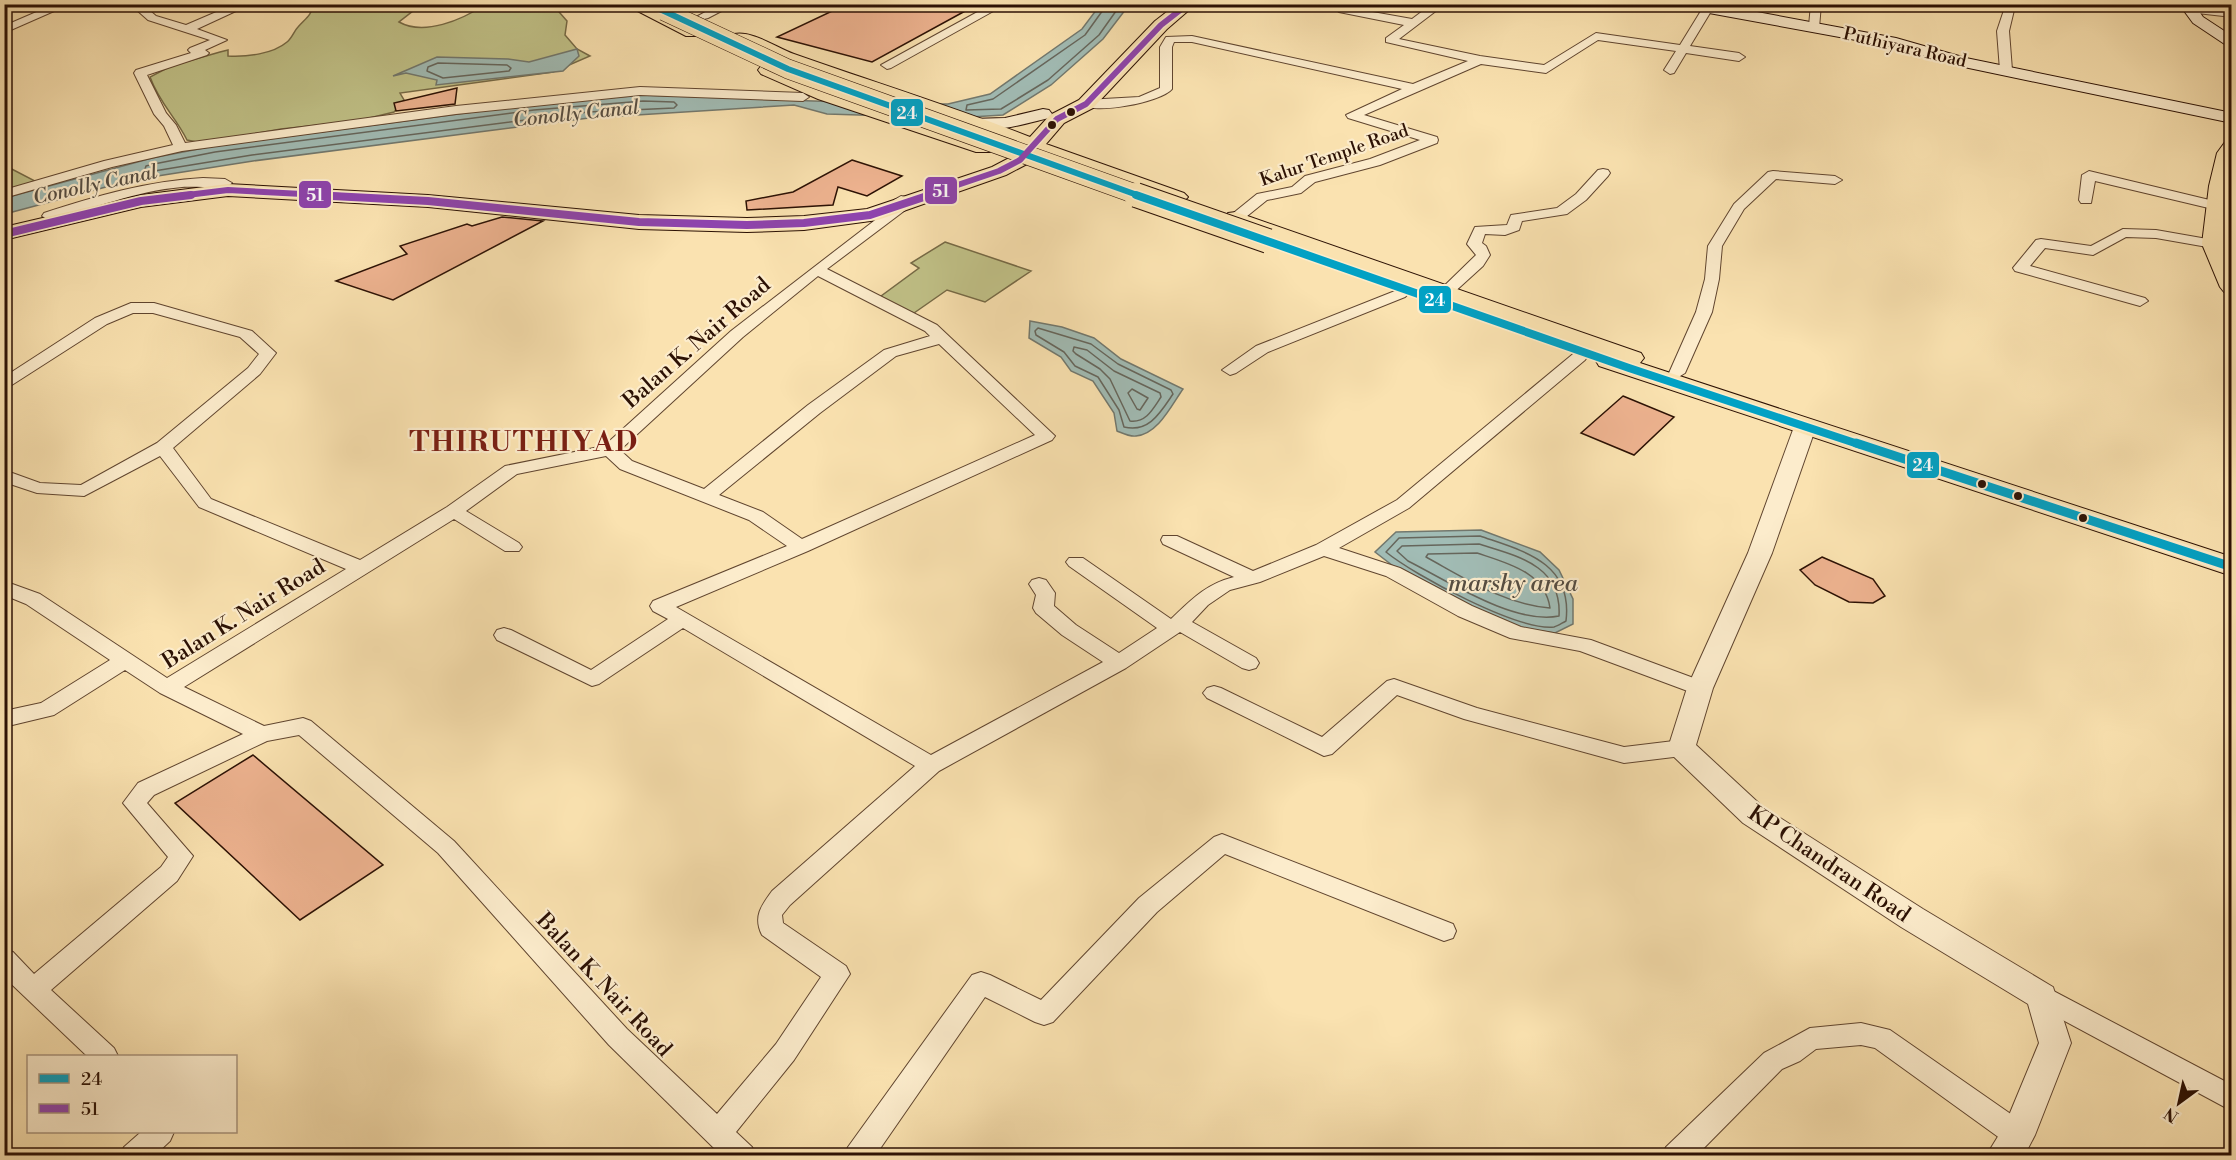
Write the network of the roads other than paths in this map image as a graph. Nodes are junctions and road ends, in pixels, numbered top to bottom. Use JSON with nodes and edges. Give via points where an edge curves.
{"nodes":[{"id":1,"x":65,"y":4,"type":"edge"},
{"id":2,"x":135,"y":4,"type":"edge"},
{"id":3,"x":246,"y":4,"type":"edge"},
{"id":4,"x":632,"y":4,"type":"edge"},
{"id":5,"x":730,"y":4,"type":"edge"},
{"id":6,"x":1001,"y":4,"type":"edge"},
{"id":7,"x":1176,"y":4,"type":"edge"},
{"id":8,"x":1188,"y":4,"type":"edge"},
{"id":9,"x":1440,"y":4,"type":"edge"},
{"id":10,"x":1687,"y":4,"type":"edge"},
{"id":11,"x":1816,"y":4,"type":"edge"},
{"id":12,"x":659,"y":7,"type":"edge"},
{"id":13,"x":1708,"y":8,"type":"junction"},
{"id":14,"x":1339,"y":9,"type":"dead end"},
{"id":15,"x":2009,"y":10,"type":"dead end"},
{"id":16,"x":2198,"y":11,"type":"edge"},
{"id":17,"x":2232,"y":14,"type":"edge"},
{"id":18,"x":696,"y":19,"type":"dead end"},
{"id":19,"x":2232,"y":22,"type":"edge"},
{"id":20,"x":1413,"y":24,"type":"junction"},
{"id":21,"x":1815,"y":26,"type":"junction"},
{"id":22,"x":187,"y":29,"type":"junction"},
{"id":23,"x":4,"y":30,"type":"edge"},
{"id":24,"x":2232,"y":36,"type":"edge"},
{"id":25,"x":2232,"y":44,"type":"edge"},
{"id":26,"x":1682,"y":50,"type":"junction"},
{"id":27,"x":1739,"y":57,"type":"dead end"},
{"id":28,"x":1480,"y":60,"type":"junction"},
{"id":29,"x":888,"y":65,"type":"dead end"},
{"id":30,"x":1670,"y":70,"type":"dead end"},
{"id":31,"x":2006,"y":70,"type":"junction"},
{"id":32,"x":832,"y":74,"type":"junction"},
{"id":33,"x":1087,"y":76,"type":"dead end"},
{"id":34,"x":1414,"y":88,"type":"junction"},
{"id":35,"x":801,"y":90,"type":"junction"},
{"id":36,"x":1070,"y":91,"type":"dead end"},
{"id":37,"x":1086,"y":104,"type":"junction"},
{"id":38,"x":1043,"y":114,"type":"junction"},
{"id":39,"x":2232,"y":116,"type":"edge"},
{"id":40,"x":974,"y":122,"type":"junction"},
{"id":41,"x":2232,"y":146,"type":"edge"},
{"id":42,"x":182,"y":147,"type":"junction"},
{"id":43,"x":1009,"y":153,"type":"junction"},
{"id":44,"x":1603,"y":173,"type":"dead end"},
{"id":45,"x":1835,"y":180,"type":"dead end"},
{"id":46,"x":286,"y":189,"type":"junction"},
{"id":47,"x":4,"y":194,"type":"edge"},
{"id":48,"x":2086,"y":200,"type":"dead end"},
{"id":49,"x":902,"y":202,"type":"junction"},
{"id":50,"x":2224,"y":213,"type":"edge"},
{"id":51,"x":1236,"y":218,"type":"junction"},
{"id":52,"x":4,"y":226,"type":"edge"},
{"id":53,"x":4,"y":234,"type":"edge"},
{"id":54,"x":2222,"y":242,"type":"edge"},
{"id":55,"x":817,"y":270,"type":"junction"},
{"id":56,"x":2232,"y":287,"type":"edge"},
{"id":57,"x":1445,"y":293,"type":"junction"},
{"id":58,"x":1400,"y":294,"type":"junction"},
{"id":59,"x":2139,"y":301,"type":"dead end"},
{"id":60,"x":941,"y":338,"type":"junction"},
{"id":61,"x":1579,"y":357,"type":"junction"},
{"id":62,"x":1631,"y":363,"type":"junction"},
{"id":63,"x":1230,"y":370,"type":"dead end"},
{"id":64,"x":1677,"y":373,"type":"junction"},
{"id":65,"x":4,"y":385,"type":"edge"},
{"id":66,"x":1805,"y":427,"type":"junction"},
{"id":67,"x":163,"y":447,"type":"junction"},
{"id":68,"x":610,"y":450,"type":"junction"},
{"id":69,"x":4,"y":475,"type":"edge"},
{"id":70,"x":706,"y":497,"type":"junction"},
{"id":71,"x":454,"y":511,"type":"junction"},
{"id":72,"x":1170,"y":540,"type":"dead end"},
{"id":73,"x":801,"y":547,"type":"junction"},
{"id":74,"x":512,"y":548,"type":"dead end"},
{"id":75,"x":1323,"y":549,"type":"junction"},
{"id":76,"x":2232,"y":551,"type":"edge"},
{"id":77,"x":1076,"y":562,"type":"dead end"},
{"id":78,"x":2232,"y":567,"type":"edge"},
{"id":79,"x":362,"y":568,"type":"junction"},
{"id":80,"x":1253,"y":578,"type":"junction"},
{"id":81,"x":1039,"y":584,"type":"dead end"},
{"id":82,"x":10,"y":595,"type":"edge"},
{"id":83,"x":683,"y":619,"type":"junction"},
{"id":84,"x":1175,"y":626,"type":"junction"},
{"id":85,"x":504,"y":635,"type":"dead end"},
{"id":86,"x":125,"y":660,"type":"junction"},
{"id":87,"x":1119,"y":663,"type":"junction"},
{"id":88,"x":1249,"y":663,"type":"dead end"},
{"id":89,"x":167,"y":688,"type":"junction"},
{"id":90,"x":1700,"y":688,"type":"junction"},
{"id":91,"x":1214,"y":693,"type":"dead end"},
{"id":92,"x":4,"y":719,"type":"edge"},
{"id":93,"x":262,"y":734,"type":"junction"},
{"id":94,"x":1682,"y":748,"type":"junction"},
{"id":95,"x":931,"y":765,"type":"junction"},
{"id":96,"x":1444,"y":931,"type":"dead end"},
{"id":97,"x":4,"y":959,"type":"edge"},
{"id":98,"x":33,"y":990,"type":"junction"},
{"id":99,"x":2042,"y":996,"type":"junction"},
{"id":100,"x":104,"y":1055,"type":"edge"},
{"id":101,"x":2232,"y":1099,"type":"edge"},
{"id":102,"x":158,"y":1133,"type":"edge"},
{"id":103,"x":718,"y":1133,"type":"junction"},
{"id":104,"x":2011,"y":1145,"type":"edge"},
{"id":105,"x":134,"y":1155,"type":"edge"},
{"id":106,"x":742,"y":1155,"type":"edge"},
{"id":107,"x":858,"y":1155,"type":"edge"},
{"id":108,"x":1676,"y":1155,"type":"edge"}],
"edges":[{"from":1,"to":23,"type":"street"},
{"from":2,"to":22,"type":"street","via":[[152,18]]},
{"from":3,"to":22,"type":"street"},
{"from":4,"to":35,"type":"main road"},
{"from":5,"to":18,"type":"street"},
{"from":6,"to":29,"type":"street"},
{"from":7,"to":33,"type":"main road"},
{"from":8,"to":37,"type":"main road","via":[[1161,25]]},
{"from":9,"to":20,"type":"street"},
{"from":10,"to":13,"type":"main road","name":"Puthiyara Road"},
{"from":11,"to":21,"type":"street"},
{"from":12,"to":32,"type":"main road"},
{"from":12,"to":62,"type":"main road","bridge":true,"via":[[788,69],[975,138],[1493,320],[1532,329]]},
{"from":13,"to":21,"type":"main road","name":"Puthiyara Road"},
{"from":13,"to":26,"type":"street"},
{"from":14,"to":20,"type":"street"},
{"from":15,"to":31,"type":"street","via":[[2003,31]]},
{"from":16,"to":17,"type":"street"},
{"from":16,"to":19,"type":"street"},
{"from":16,"to":24,"type":"main road"},
{"from":16,"to":25,"type":"main road","via":[[2198,20]]},
{"from":20,"to":28,"type":"street","via":[[1390,40]]},
{"from":21,"to":31,"type":"main road","name":"Puthiyara Road"},
{"from":22,"to":42,"type":"street","via":[[221,40],[194,50],[203,53],[140,73]]},
{"from":26,"to":27,"type":"street"},
{"from":26,"to":28,"type":"street","via":[[1596,36],[1546,69]]},
{"from":26,"to":30,"type":"street"},
{"from":28,"to":34,"type":"street","name":"Kalur Temple Road"},
{"from":31,"to":39,"type":"main road","name":"Puthiyara Road"},
{"from":32,"to":35,"type":"main road","via":[[802,75],[798,79]]},
{"from":32,"to":40,"type":"main road"},
{"from":34,"to":37,"type":"street","via":[[1192,39],[1170,39],[1166,47],[1166,89],[1159,96]]},
{"from":34,"to":51,"type":"street","name":"Kalur Temple Road","via":[[1352,115],[1432,140],[1375,162],[1310,179],[1296,190],[1262,197]]},
{"from":35,"to":42,"type":"street","via":[[640,92],[456,110]]},
{"from":35,"to":43,"type":"main road"},
{"from":36,"to":38,"type":"main road"},
{"from":37,"to":43,"type":"main road"},
{"from":38,"to":40,"type":"main road","via":[[1005,123]]},
{"from":38,"to":43,"type":"main road"},
{"from":40,"to":43,"type":"main road"},
{"from":41,"to":50,"type":"main road","via":[[2219,186]]},
{"from":42,"to":47,"type":"street"},
{"from":43,"to":49,"type":"main road"},
{"from":43,"to":49,"type":"main road","via":[[977,161]]},
{"from":43,"to":51,"type":"main road"},
{"from":43,"to":58,"type":"main road"},
{"from":44,"to":57,"type":"street","via":[[1568,208],[1516,218],[1514,227],[1504,231],[1480,230],[1474,244],[1483,255]]},
{"from":45,"to":64,"type":"street","via":[[1773,175],[1739,207],[1715,246],[1704,312]]},
{"from":46,"to":49,"type":"main road","via":[[747,225],[859,217]]},
{"from":46,"to":52,"type":"main road","via":[[225,183],[173,189]]},
{"from":46,"to":53,"type":"main road","via":[[228,190],[141,201]]},
{"from":48,"to":50,"type":"street","via":[[2089,175]]},
{"from":49,"to":55,"type":"street","name":"Balan K. Nair Road"},
{"from":50,"to":54,"type":"main road"},
{"from":51,"to":57,"type":"main road"},
{"from":54,"to":56,"type":"main road"},
{"from":54,"to":59,"type":"street","via":[[2123,233],[2093,251],[2041,243],[2020,268]]},
{"from":55,"to":60,"type":"street","via":[[931,328]]},
{"from":55,"to":68,"type":"street","name":"Balan K. Nair Road","via":[[737,334]]},
{"from":57,"to":62,"type":"main road"},
{"from":58,"to":61,"type":"main road"},
{"from":58,"to":63,"type":"street","via":[[1262,349]]},
{"from":60,"to":70,"type":"street","via":[[890,353]]},
{"from":60,"to":73,"type":"street","via":[[1046,436]]},
{"from":61,"to":62,"type":"main road"},
{"from":61,"to":75,"type":"street","via":[[1403,504]]},
{"from":62,"to":64,"type":"main road"},
{"from":62,"to":66,"type":"main road"},
{"from":64,"to":76,"type":"main road"},
{"from":65,"to":67,"type":"street","via":[[101,321],[131,308],[154,308],[246,334],[268,353],[254,371]]},
{"from":66,"to":78,"type":"main road"},
{"from":66,"to":90,"type":"street","via":[[1760,553]]},
{"from":67,"to":69,"type":"street","via":[[84,491],[37,488]]},
{"from":67,"to":79,"type":"street","via":[[205,503]]},
{"from":68,"to":70,"type":"street","via":[[626,465]]},
{"from":68,"to":71,"type":"street","name":"Balan K. Nair Road","via":[[512,470]]},
{"from":70,"to":73,"type":"street","via":[[756,516]]},
{"from":71,"to":74,"type":"street"},
{"from":71,"to":79,"type":"street","name":"Balan K. Nair Road"},
{"from":72,"to":80,"type":"street"},
{"from":73,"to":83,"type":"street","via":[[660,606]]},
{"from":75,"to":80,"type":"street"},
{"from":75,"to":90,"type":"street","via":[[1393,572],[1465,611],[1517,633],[1584,645]]},
{"from":77,"to":84,"type":"street"},
{"from":79,"to":89,"type":"street","name":"Balan K. Nair Road"},
{"from":80,"to":84,"type":"street","via":[[1223,586],[1201,600]]},
{"from":81,"to":87,"type":"street","via":[[1047,598],[1043,609]]},
{"from":82,"to":86,"type":"street","via":[[33,599]]},
{"from":83,"to":85,"type":"street","via":[[592,679]]},
{"from":83,"to":95,"type":"street"},
{"from":84,"to":87,"type":"street"},
{"from":84,"to":88,"type":"street"},
{"from":86,"to":89,"type":"street"},
{"from":86,"to":92,"type":"street","via":[[46,710]]},
{"from":87,"to":95,"type":"street"},
{"from":89,"to":93,"type":"street","name":"Balan K. Nair Road"},
{"from":90,"to":94,"type":"street"},
{"from":91,"to":94,"type":"street","via":[[1324,748],[1394,686],[1472,714],[1624,755]]},
{"from":93,"to":98,"type":"street","via":[[146,789],[134,803],[181,856],[169,874]]},
{"from":93,"to":103,"type":"street","name":"Balan K. Nair Road","via":[[303,726],[446,847],[618,1037]]},
{"from":94,"to":99,"type":"street","name":"KP Chandran Road","via":[[1753,815]]},
{"from":95,"to":103,"type":"street","via":[[781,898],[770,913],[771,928],[837,974],[785,1052]]},
{"from":96,"to":107,"type":"street","via":[[1222,843],[1148,905],[1044,1014],[981,983]]},
{"from":97,"to":98,"type":"street"},
{"from":98,"to":100,"type":"street"},
{"from":99,"to":101,"type":"street"},
{"from":99,"to":104,"type":"street","via":[[2055,1043]]},
{"from":102,"to":105,"type":"street"},
{"from":103,"to":106,"type":"street","name":"Balan K. Nair Road"},
{"from":104,"to":108,"type":"street","via":[[1881,1038],[1861,1034],[1810,1039],[1773,1061]]}]}
